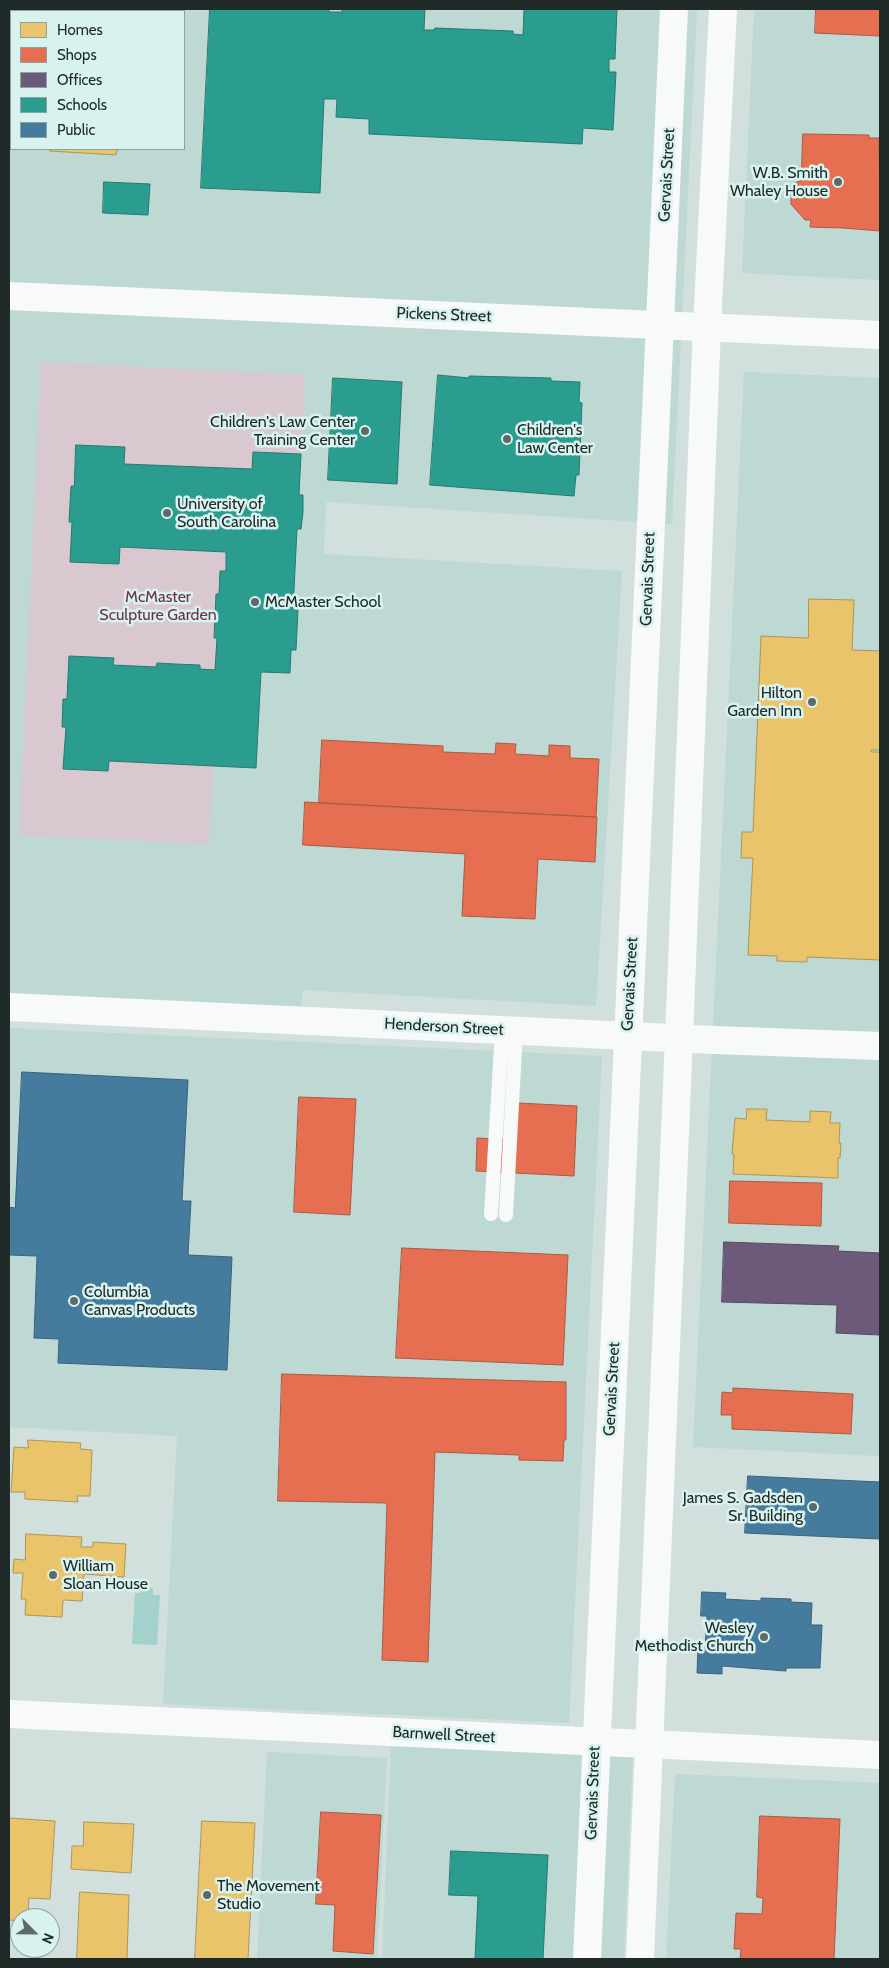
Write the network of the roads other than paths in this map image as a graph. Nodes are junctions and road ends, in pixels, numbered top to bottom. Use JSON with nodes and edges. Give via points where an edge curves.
{"nodes":[{"id":1,"x":674,"y":9,"type":"edge"},
{"id":2,"x":723,"y":9,"type":"edge"},
{"id":3,"x":9,"y":296,"type":"edge"},
{"id":4,"x":660,"y":325,"type":"junction"},
{"id":5,"x":707,"y":327,"type":"junction"},
{"id":6,"x":880,"y":335,"type":"edge"},
{"id":7,"x":9,"y":1007,"type":"edge"},
{"id":8,"x":509,"y":1030,"type":"junction"},
{"id":9,"x":628,"y":1036,"type":"junction"},
{"id":10,"x":679,"y":1038,"type":"junction"},
{"id":11,"x":880,"y":1046,"type":"edge"},
{"id":12,"x":490,"y":1214,"type":"dead end"},
{"id":13,"x":506,"y":1215,"type":"dead end"},
{"id":14,"x":9,"y":1714,"type":"edge"},
{"id":15,"x":596,"y":1742,"type":"junction"},
{"id":16,"x":649,"y":1745,"type":"junction"},
{"id":17,"x":880,"y":1755,"type":"edge"},
{"id":18,"x":587,"y":1959,"type":"edge"},
{"id":19,"x":640,"y":1959,"type":"edge"}],
"edges":[{"from":1,"to":4,"type":"main road","name":"Gervais Street"},
{"from":2,"to":5,"type":"main road"},
{"from":3,"to":4,"type":"main road","name":"Pickens Street"},
{"from":4,"to":5,"type":"main road","name":"Pickens Street"},
{"from":4,"to":9,"type":"main road","name":"Gervais Street"},
{"from":5,"to":6,"type":"main road","name":"Pickens Street"},
{"from":5,"to":10,"type":"main road"},
{"from":7,"to":8,"type":"main road","name":"Henderson Street"},
{"from":8,"to":9,"type":"main road","name":"Henderson Street"},
{"from":8,"to":12,"type":"lane"},
{"from":8,"to":13,"type":"lane"},
{"from":9,"to":10,"type":"main road","name":"Henderson Street"},
{"from":9,"to":15,"type":"main road","name":"Gervais Street"},
{"from":10,"to":11,"type":"main road","name":"Henderson Street"},
{"from":10,"to":16,"type":"main road"},
{"from":14,"to":15,"type":"main road","name":"Barnwell Street"},
{"from":15,"to":16,"type":"main road","name":"Barnwell Street"},
{"from":15,"to":18,"type":"main road","name":"Gervais Street"},
{"from":16,"to":17,"type":"main road","name":"Barnwell Street"},
{"from":16,"to":19,"type":"main road"}]}
